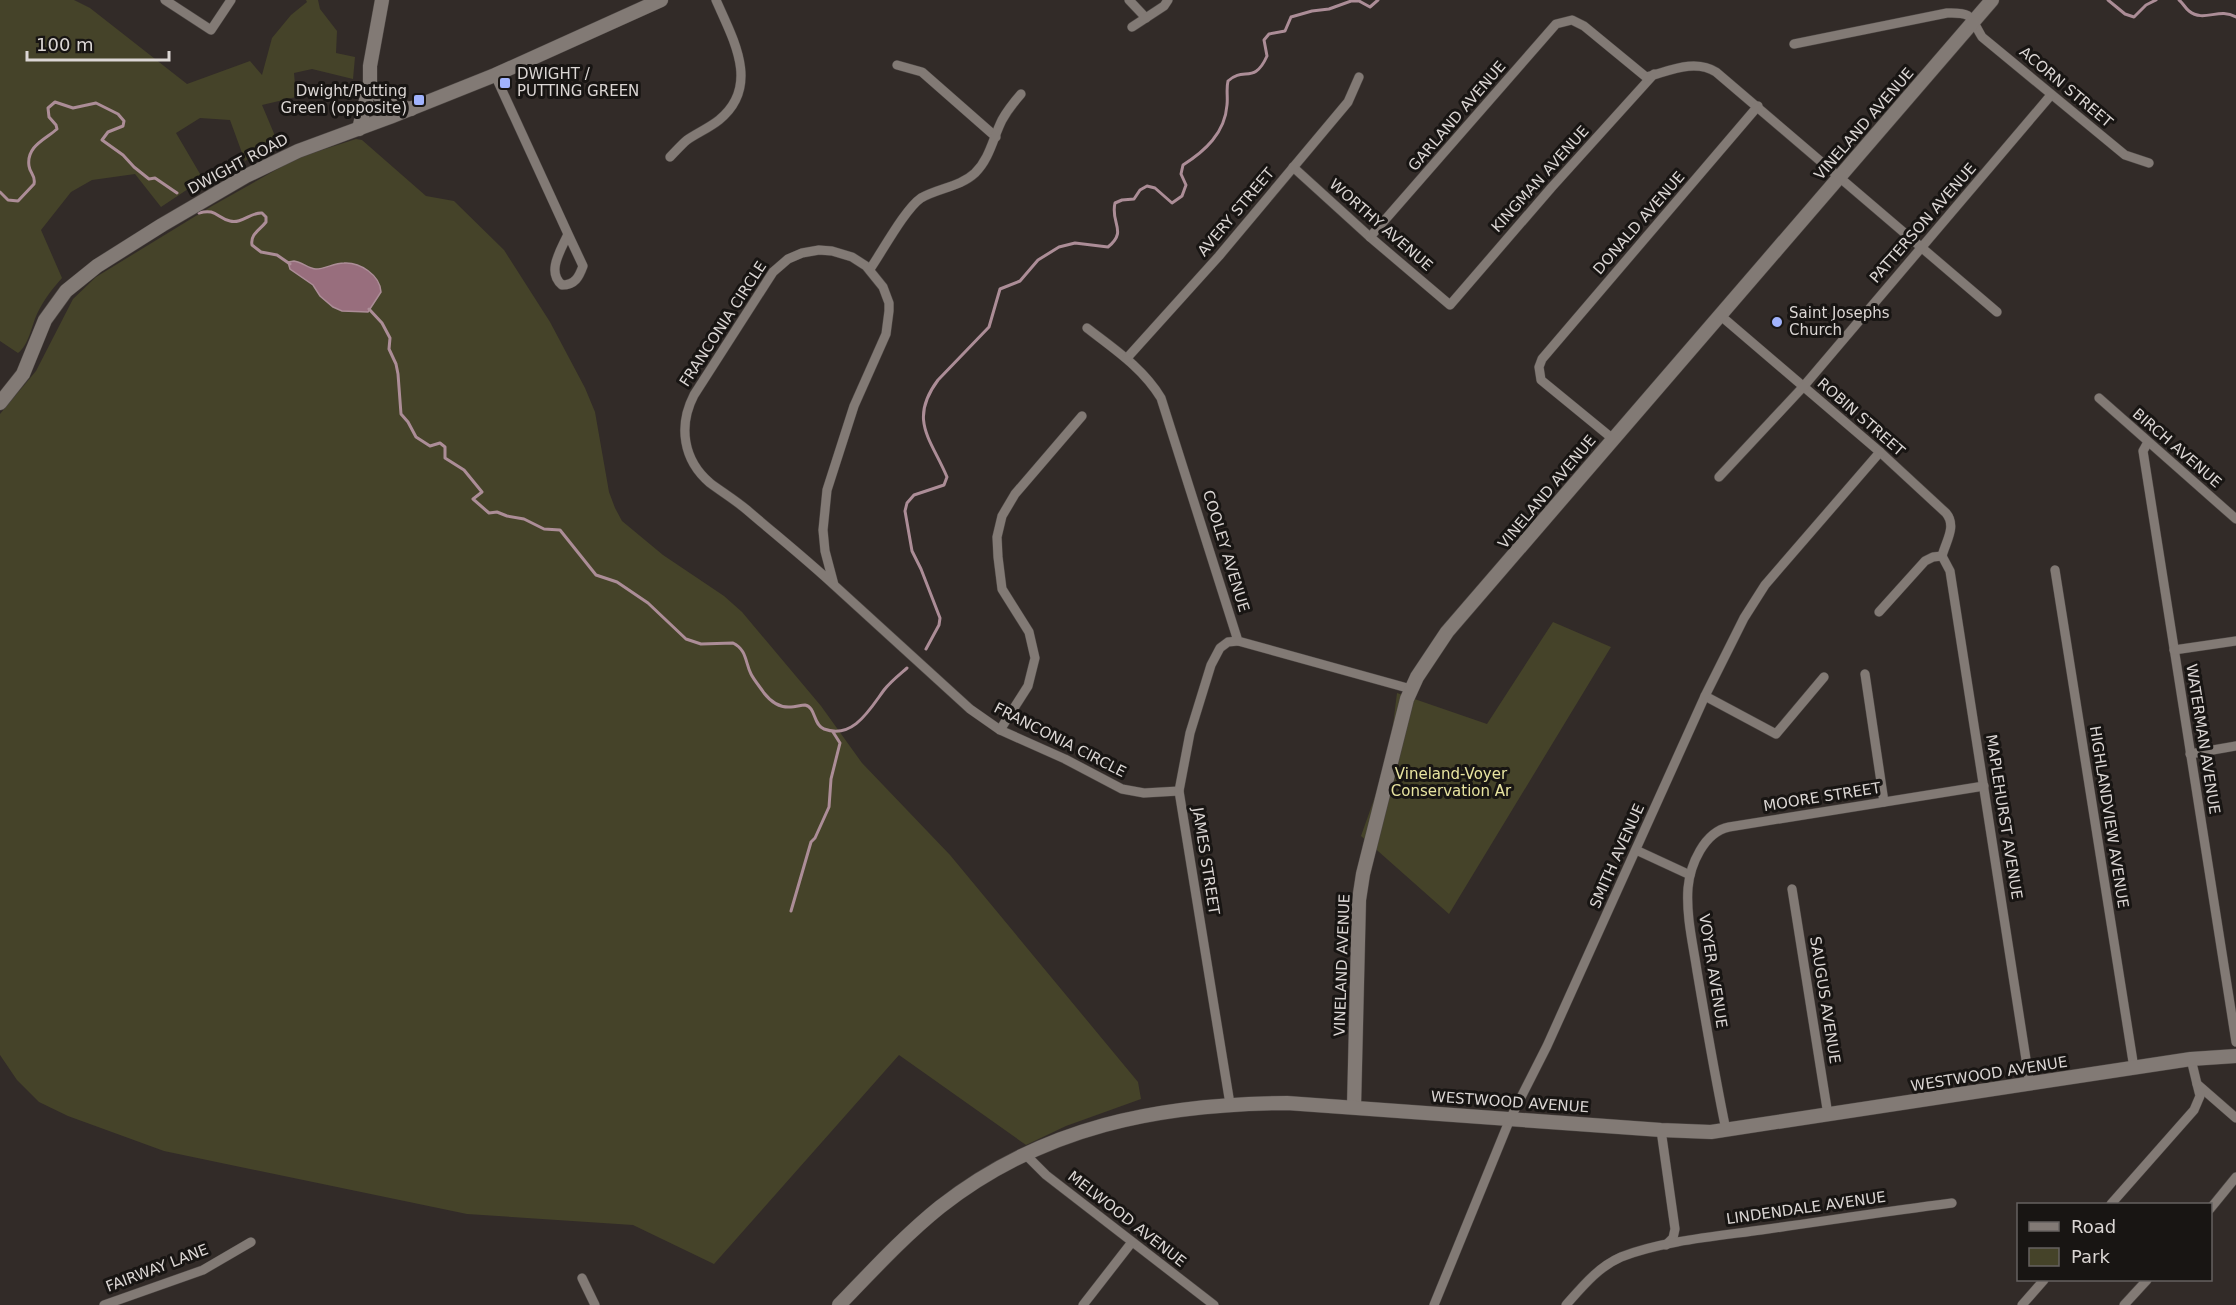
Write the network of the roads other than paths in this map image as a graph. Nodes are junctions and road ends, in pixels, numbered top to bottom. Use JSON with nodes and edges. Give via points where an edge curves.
{"nodes":[{"id":1,"x":165,"y":0,"type":"edge"},
{"id":2,"x":231,"y":0,"type":"edge"},
{"id":3,"x":382,"y":0,"type":"edge"},
{"id":4,"x":661,"y":0,"type":"edge"},
{"id":5,"x":716,"y":0,"type":"edge"},
{"id":6,"x":1129,"y":0,"type":"edge"},
{"id":7,"x":1168,"y":0,"type":"edge"},
{"id":8,"x":1992,"y":0,"type":"edge"},
{"id":9,"x":1146,"y":18,"type":"junction"},
{"id":10,"x":1975,"y":22,"type":"junction"},
{"id":11,"x":1132,"y":27,"type":"dead end"},
{"id":12,"x":1794,"y":44,"type":"dead end"},
{"id":13,"x":897,"y":65,"type":"dead end"},
{"id":14,"x":1654,"y":74,"type":"junction"},
{"id":15,"x":495,"y":75,"type":"junction"},
{"id":16,"x":1359,"y":77,"type":"dead end"},
{"id":17,"x":370,"y":84,"type":"junction"},
{"id":18,"x":1021,"y":94,"type":"dead end"},
{"id":19,"x":2051,"y":95,"type":"junction"},
{"id":20,"x":1758,"y":106,"type":"junction"},
{"id":21,"x":411,"y":108,"type":"junction"},
{"id":22,"x":359,"y":129,"type":"junction"},
{"id":23,"x":996,"y":137,"type":"junction"},
{"id":24,"x":670,"y":157,"type":"dead end"},
{"id":25,"x":2148,"y":163,"type":"dead end"},
{"id":26,"x":1293,"y":167,"type":"junction"},
{"id":27,"x":1840,"y":177,"type":"junction"},
{"id":28,"x":568,"y":234,"type":"junction"},
{"id":29,"x":1370,"y":237,"type":"junction"},
{"id":30,"x":1921,"y":248,"type":"junction"},
{"id":31,"x":870,"y":269,"type":"junction"},
{"id":32,"x":1450,"y":305,"type":"joint"},
{"id":33,"x":1997,"y":312,"type":"dead end"},
{"id":34,"x":1721,"y":316,"type":"junction"},
{"id":35,"x":1087,"y":328,"type":"dead end"},
{"id":36,"x":1127,"y":358,"type":"junction"},
{"id":37,"x":1803,"y":387,"type":"junction"},
{"id":38,"x":2099,"y":399,"type":"dead end"},
{"id":39,"x":0,"y":403,"type":"edge"},
{"id":40,"x":1082,"y":416,"type":"dead end"},
{"id":41,"x":1613,"y":439,"type":"junction"},
{"id":42,"x":2148,"y":442,"type":"junction"},
{"id":43,"x":1880,"y":453,"type":"junction"},
{"id":44,"x":1719,"y":477,"type":"dead end"},
{"id":45,"x":2236,"y":519,"type":"edge"},
{"id":46,"x":1942,"y":556,"type":"junction"},
{"id":47,"x":2055,"y":570,"type":"dead end"},
{"id":48,"x":834,"y":585,"type":"junction"},
{"id":49,"x":1879,"y":612,"type":"dead end"},
{"id":50,"x":1238,"y":641,"type":"junction"},
{"id":51,"x":2236,"y":641,"type":"edge"},
{"id":52,"x":2174,"y":650,"type":"junction"},
{"id":53,"x":1865,"y":674,"type":"dead end"},
{"id":54,"x":1824,"y":677,"type":"dead end"},
{"id":55,"x":1410,"y":689,"type":"junction"},
{"id":56,"x":1705,"y":696,"type":"junction"},
{"id":57,"x":1000,"y":730,"type":"junction"},
{"id":58,"x":2236,"y":746,"type":"edge"},
{"id":59,"x":2190,"y":754,"type":"junction"},
{"id":60,"x":1984,"y":786,"type":"junction"},
{"id":61,"x":1179,"y":791,"type":"junction"},
{"id":62,"x":1884,"y":802,"type":"junction"},
{"id":63,"x":1636,"y":850,"type":"junction"},
{"id":64,"x":1690,"y":875,"type":"junction"},
{"id":65,"x":1792,"y":889,"type":"dead end"},
{"id":66,"x":2236,"y":1042,"type":"edge"},
{"id":67,"x":2236,"y":1056,"type":"edge"},
{"id":68,"x":2191,"y":1059,"type":"junction"},
{"id":69,"x":2134,"y":1068,"type":"junction"},
{"id":70,"x":2198,"y":1083,"type":"junction"},
{"id":71,"x":2030,"y":1085,"type":"junction"},
{"id":72,"x":1230,"y":1104,"type":"junction"},
{"id":73,"x":1354,"y":1107,"type":"junction"},
{"id":74,"x":1828,"y":1115,"type":"junction"},
{"id":75,"x":2236,"y":1118,"type":"edge"},
{"id":76,"x":1510,"y":1119,"type":"junction"},
{"id":77,"x":1661,"y":1130,"type":"junction"},
{"id":78,"x":1726,"y":1130,"type":"junction"},
{"id":79,"x":1025,"y":1154,"type":"junction"},
{"id":80,"x":2236,"y":1177,"type":"edge"},
{"id":81,"x":1952,"y":1203,"type":"dead end"},
{"id":82,"x":2112,"y":1203,"type":"edge"},
{"id":83,"x":2212,"y":1208,"type":"edge"},
{"id":84,"x":251,"y":1242,"type":"dead end"},
{"id":85,"x":1132,"y":1242,"type":"junction"},
{"id":86,"x":1664,"y":1246,"type":"junction"},
{"id":87,"x":582,"y":1278,"type":"dead end"},
{"id":88,"x":2043,"y":1281,"type":"edge"},
{"id":89,"x":2146,"y":1281,"type":"edge"},
{"id":90,"x":1569,"y":1304,"type":"edge"},
{"id":91,"x":104,"y":1305,"type":"edge"},
{"id":92,"x":595,"y":1305,"type":"edge"},
{"id":93,"x":839,"y":1305,"type":"edge"},
{"id":94,"x":1083,"y":1305,"type":"edge"},
{"id":95,"x":1214,"y":1305,"type":"edge"},
{"id":96,"x":1434,"y":1305,"type":"edge"},
{"id":97,"x":2022,"y":1305,"type":"edge"},
{"id":98,"x":2124,"y":1305,"type":"edge"}],
"edges":[{"from":1,"to":2,"type":"street","via":[[211,30]]},
{"from":3,"to":17,"type":"street"},
{"from":4,"to":15,"type":"street","name":"DWIGHT ROAD"},
{"from":5,"to":24,"type":"street","via":[[739,56],[738,95],[723,117]]},
{"from":6,"to":9,"type":"street"},
{"from":7,"to":9,"type":"street"},
{"from":8,"to":10,"type":"street","name":"VINELAND AVENUE"},
{"from":9,"to":11,"type":"street"},
{"from":10,"to":12,"type":"street","via":[[1963,13],[1947,13]]},
{"from":10,"to":19,"type":"street","name":"ACORN STREET","via":[[1982,37]]},
{"from":10,"to":27,"type":"street","name":"VINELAND AVENUE"},
{"from":13,"to":23,"type":"street","via":[[922,72]]},
{"from":14,"to":20,"type":"street","via":[[1688,67],[1711,69]]},
{"from":14,"to":29,"type":"street","name":"GARLAND AVENUE","via":[[1641,75],[1584,26],[1569,20],[1557,24]]},
{"from":14,"to":32,"type":"street","name":"KINGMAN AVENUE"},
{"from":15,"to":21,"type":"street","name":"DWIGHT ROAD"},
{"from":15,"to":28,"type":"street"},
{"from":16,"to":26,"type":"street","name":"AVERY STREET","via":[[1348,102]]},
{"from":17,"to":21,"type":"street","via":[[382,100]]},
{"from":17,"to":22,"type":"street"},
{"from":18,"to":23,"type":"street","via":[[1006,113]]},
{"from":19,"to":25,"type":"street","name":"ACORN STREET","via":[[2125,155]]},
{"from":19,"to":30,"type":"street","name":"PATTERSON AVENUE"},
{"from":20,"to":27,"type":"street"},
{"from":20,"to":41,"type":"street","name":"DONALD AVENUE","via":[[1542,359],[1539,375],[1545,385]]},
{"from":21,"to":22,"type":"street","name":"DWIGHT ROAD"},
{"from":22,"to":39,"type":"street","name":"DWIGHT ROAD","via":[[255,171],[81,278],[53,308],[23,375]]},
{"from":23,"to":31,"type":"street","via":[[985,161],[971,176],[914,205]]},
{"from":26,"to":29,"type":"street","name":"WORTHY AVENUE"},
{"from":26,"to":36,"type":"street","name":"AVERY STREET"},
{"from":27,"to":30,"type":"street"},
{"from":27,"to":34,"type":"street","name":"VINELAND AVENUE"},
{"from":28,"to":28,"type":"street","via":[[554,271],[562,285],[577,279],[583,266]]},
{"from":29,"to":32,"type":"street","name":"WORTHY AVENUE"},
{"from":30,"to":33,"type":"street"},
{"from":30,"to":37,"type":"street","name":"PATTERSON AVENUE"},
{"from":31,"to":48,"type":"street","name":"FRANCONIA CIRCLE","via":[[888,297],[888,325],[854,406],[827,490],[823,530]]},
{"from":31,"to":48,"type":"street","name":"FRANCONIA CIRCLE","via":[[852,257],[819,250],[783,263],[773,272],[702,381],[684,420],[686,447],[703,476]]},
{"from":34,"to":37,"type":"street","name":"ROBIN STREET"},
{"from":34,"to":41,"type":"street","name":"VINELAND AVENUE"},
{"from":35,"to":36,"type":"street","name":"COOLEY AVENUE"},
{"from":36,"to":50,"type":"street","name":"COOLEY AVENUE","via":[[1153,386],[1163,404]]},
{"from":37,"to":43,"type":"street","name":"ROBIN STREET"},
{"from":37,"to":44,"type":"street","name":"PATTERSON AVENUE"},
{"from":38,"to":42,"type":"street","name":"BIRCH AVENUE"},
{"from":40,"to":57,"type":"street","via":[[1015,494],[1004,510],[998,530],[1002,589],[1029,632],[1035,658],[1028,686]]},
{"from":41,"to":55,"type":"street","name":"VINELAND AVENUE","via":[[1447,632]]},
{"from":42,"to":45,"type":"street","name":"BIRCH AVENUE"},
{"from":42,"to":52,"type":"street","name":"WATERMAN AVENUE","via":[[2143,452]]},
{"from":43,"to":46,"type":"street","name":"ROBIN STREET","via":[[1948,516],[1951,530]]},
{"from":43,"to":56,"type":"street","name":"SMITH AVENUE","via":[[1765,585]]},
{"from":46,"to":49,"type":"street","via":[[1925,561]]},
{"from":46,"to":60,"type":"street","name":"MAPLEHURST AVENUE","via":[[1950,571]]},
{"from":47,"to":69,"type":"street","name":"HIGHLANDVIEW AVENUE"},
{"from":48,"to":57,"type":"street","name":"FRANCONIA CIRCLE","via":[[970,709]]},
{"from":50,"to":55,"type":"street"},
{"from":50,"to":61,"type":"street","name":"JAMES STREET","via":[[1220,648],[1211,665],[1190,733]]},
{"from":51,"to":52,"type":"street"},
{"from":52,"to":59,"type":"street","name":"WATERMAN AVENUE"},
{"from":53,"to":62,"type":"street"},
{"from":54,"to":56,"type":"street","via":[[1776,734]]},
{"from":55,"to":73,"type":"street","name":"VINELAND AVENUE","via":[[1380,800],[1359,900]]},
{"from":56,"to":63,"type":"street","name":"SMITH AVENUE"},
{"from":57,"to":61,"type":"street","name":"FRANCONIA CIRCLE","via":[[1122,789],[1144,793]]},
{"from":58,"to":59,"type":"street"},
{"from":59,"to":66,"type":"street","name":"WATERMAN AVENUE"},
{"from":60,"to":62,"type":"street","name":"MOORE STREET"},
{"from":60,"to":71,"type":"street","name":"MAPLEHURST AVENUE"},
{"from":61,"to":72,"type":"street","name":"JAMES STREET"},
{"from":62,"to":64,"type":"street","name":"MOORE STREET","via":[[1722,829],[1708,840]]},
{"from":63,"to":64,"type":"street"},
{"from":63,"to":76,"type":"street","name":"SMITH AVENUE"},
{"from":64,"to":78,"type":"street","name":"VOYER AVENUE","via":[[1689,921]]},
{"from":65,"to":74,"type":"street","name":"SAUGUS AVENUE"},
{"from":67,"to":68,"type":"street","name":"WESTWOOD AVENUE"},
{"from":68,"to":69,"type":"street","name":"WESTWOOD AVENUE"},
{"from":68,"to":70,"type":"street"},
{"from":69,"to":71,"type":"street","name":"WESTWOOD AVENUE"},
{"from":70,"to":75,"type":"street"},
{"from":70,"to":82,"type":"street","via":[[2200,1096],[2194,1110]]},
{"from":71,"to":74,"type":"street","name":"WESTWOOD AVENUE"},
{"from":72,"to":73,"type":"street","name":"WESTWOOD AVENUE"},
{"from":72,"to":79,"type":"street","name":"WESTWOOD AVENUE","via":[[1130,1118]]},
{"from":73,"to":76,"type":"street","name":"WESTWOOD AVENUE"},
{"from":74,"to":78,"type":"street","name":"WESTWOOD AVENUE"},
{"from":76,"to":77,"type":"street","name":"WESTWOOD AVENUE"},
{"from":76,"to":96,"type":"street","name":"SMITH AVENUE"},
{"from":77,"to":78,"type":"street","name":"WESTWOOD AVENUE"},
{"from":77,"to":86,"type":"street","via":[[1675,1229],[1671,1241]]},
{"from":79,"to":85,"type":"street","name":"MELWOOD AVENUE"},
{"from":79,"to":93,"type":"street","name":"WESTWOOD AVENUE","via":[[939,1208]]},
{"from":80,"to":83,"type":"street"},
{"from":81,"to":86,"type":"street","name":"LINDENDALE AVENUE"},
{"from":84,"to":91,"type":"street","name":"FAIRWAY LANE","via":[[203,1270]]},
{"from":85,"to":94,"type":"street"},
{"from":85,"to":95,"type":"street","name":"MELWOOD AVENUE"},
{"from":86,"to":90,"type":"street","name":"LINDENDALE AVENUE","via":[[1616,1260],[1594,1275]]},
{"from":87,"to":92,"type":"street"},
{"from":88,"to":97,"type":"street"},
{"from":89,"to":98,"type":"street"}]}
